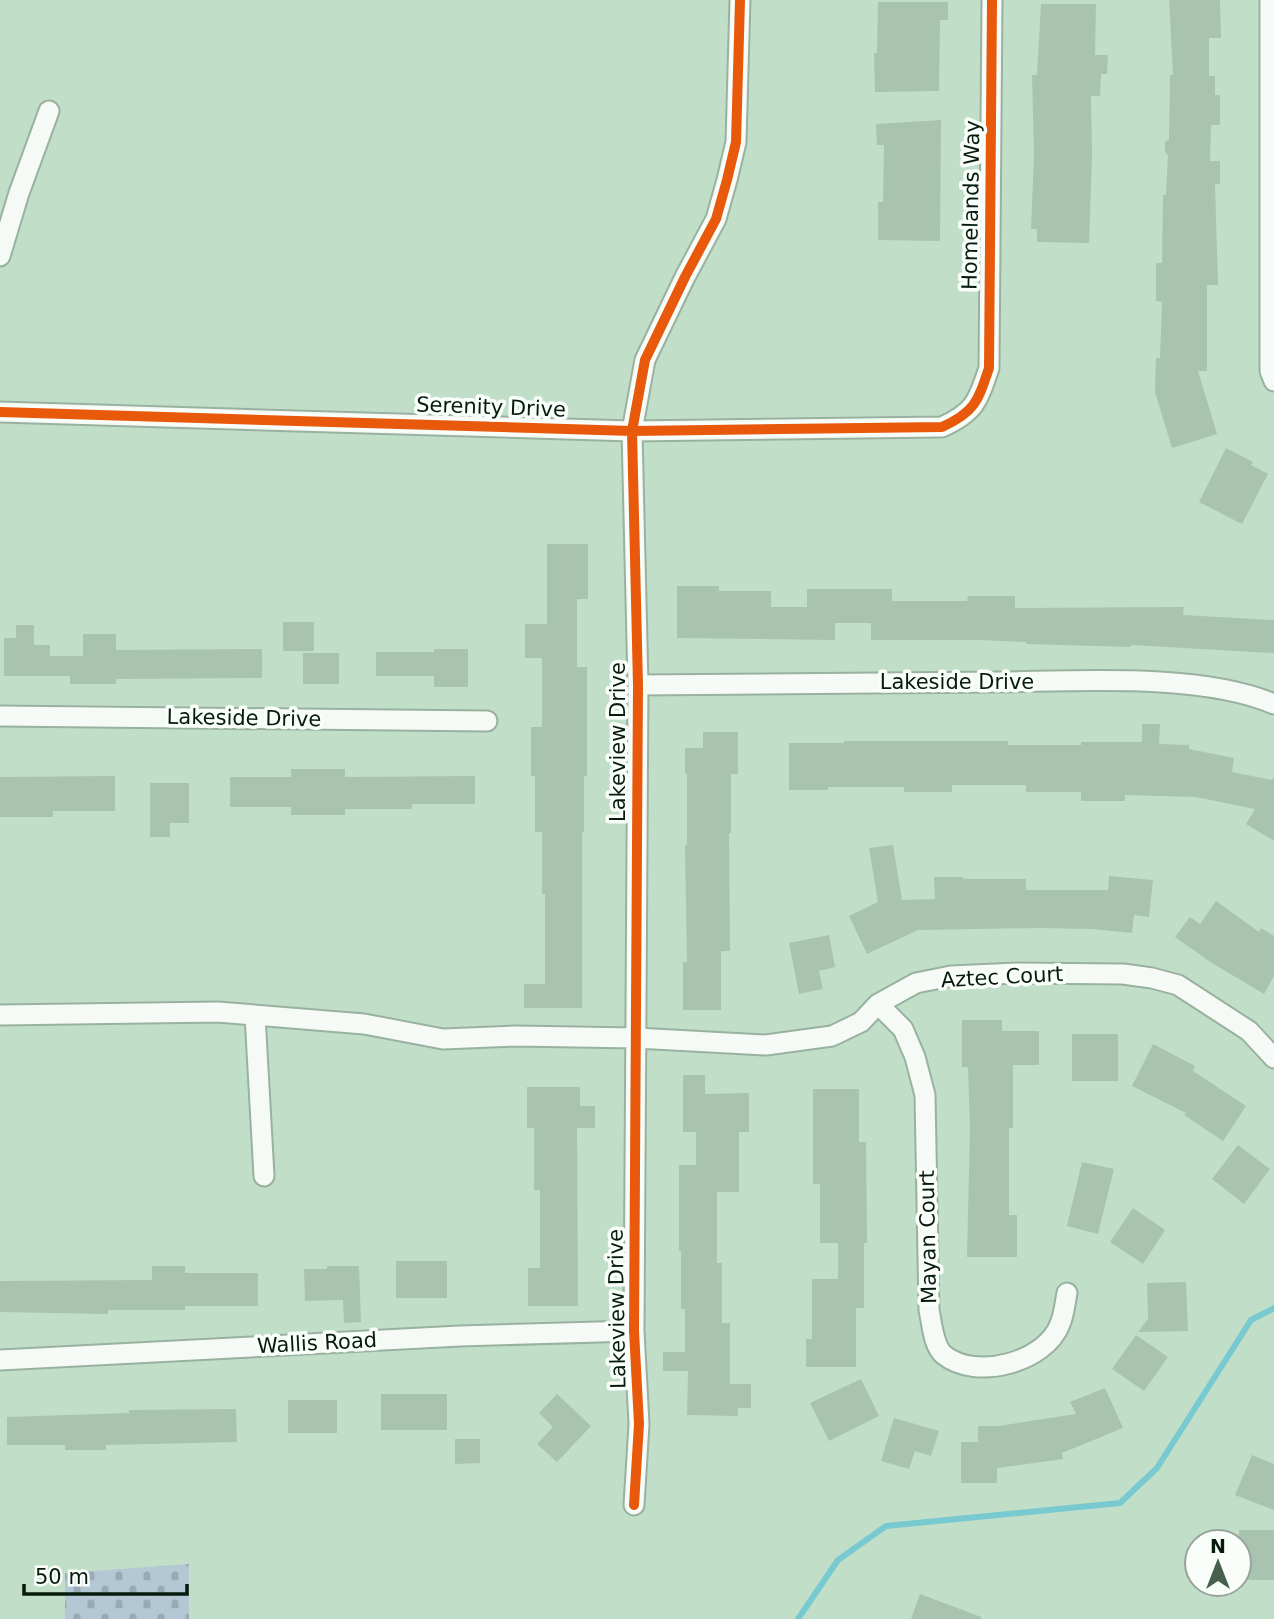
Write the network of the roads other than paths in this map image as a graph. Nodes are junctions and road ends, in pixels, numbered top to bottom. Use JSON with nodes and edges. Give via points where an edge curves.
{"nodes":[{"id":1,"x":740,"y":0,"type":"edge"},
{"id":2,"x":992,"y":0,"type":"edge"},
{"id":3,"x":1270,"y":0,"type":"edge"},
{"id":4,"x":49,"y":111,"type":"dead end"},
{"id":5,"x":0,"y":256,"type":"edge"},
{"id":6,"x":1274,"y":381,"type":"edge"},
{"id":7,"x":973,"y":406,"type":"joint"},
{"id":8,"x":0,"y":412,"type":"edge"},
{"id":9,"x":632,"y":430,"type":"junction"},
{"id":10,"x":638,"y":685,"type":"junction"},
{"id":11,"x":1274,"y":704,"type":"edge"},
{"id":12,"x":0,"y":716,"type":"edge"},
{"id":13,"x":487,"y":721,"type":"dead end"},
{"id":14,"x":878,"y":1003,"type":"junction"},
{"id":15,"x":0,"y":1015,"type":"edge"},
{"id":16,"x":255,"y":1015,"type":"junction"},
{"id":17,"x":636,"y":1038,"type":"junction"},
{"id":18,"x":1274,"y":1058,"type":"edge"},
{"id":19,"x":264,"y":1176,"type":"dead end"},
{"id":20,"x":1067,"y":1293,"type":"dead end"},
{"id":21,"x":634,"y":1331,"type":"junction"},
{"id":22,"x":0,"y":1360,"type":"edge"},
{"id":23,"x":634,"y":1505,"type":"dead end"}],
"edges":[{"from":1,"to":9,"type":"street","name":"Lakeview Drive","via":[[736,142],[727,180],[716,219],[645,360]]},
{"from":2,"to":7,"type":"street","name":"Homelands Way","via":[[989,368]]},
{"from":3,"to":6,"type":"street","via":[[1270,371]]},
{"from":4,"to":5,"type":"street"},
{"from":7,"to":9,"type":"street","name":"Serenity Drive","via":[[962,418],[942,427]]},
{"from":8,"to":9,"type":"street","name":"Serenity Drive"},
{"from":9,"to":10,"type":"street","name":"Lakeview Drive"},
{"from":10,"to":11,"type":"street","name":"Lakeside Drive","via":[[1171,683],[1224,690]]},
{"from":10,"to":17,"type":"street","name":"Lakeview Drive"},
{"from":12,"to":13,"type":"street","name":"Lakeside Drive"},
{"from":14,"to":17,"type":"street","name":"Aztec Court","via":[[861,1022],[832,1036],[799,1042],[766,1045]]},
{"from":14,"to":18,"type":"street","name":"Aztec Court","via":[[916,983],[951,976],[1017,972],[1152,978],[1178,985],[1249,1031]]},
{"from":14,"to":20,"type":"street","name":"Mayan Court","via":[[903,1030],[925,1095],[929,1310],[944,1355],[979,1367],[1015,1363],[1040,1352],[1060,1326]]},
{"from":15,"to":16,"type":"street","name":"Aztec Court"},
{"from":16,"to":17,"type":"street","name":"Aztec Court","via":[[364,1024],[443,1039]]},
{"from":16,"to":19,"type":"street"},
{"from":17,"to":21,"type":"street","name":"Lakeview Drive"},
{"from":21,"to":22,"type":"street","name":"Wallis Road"},
{"from":21,"to":23,"type":"street","name":"Lakeview Drive","via":[[639,1424]]}]}
